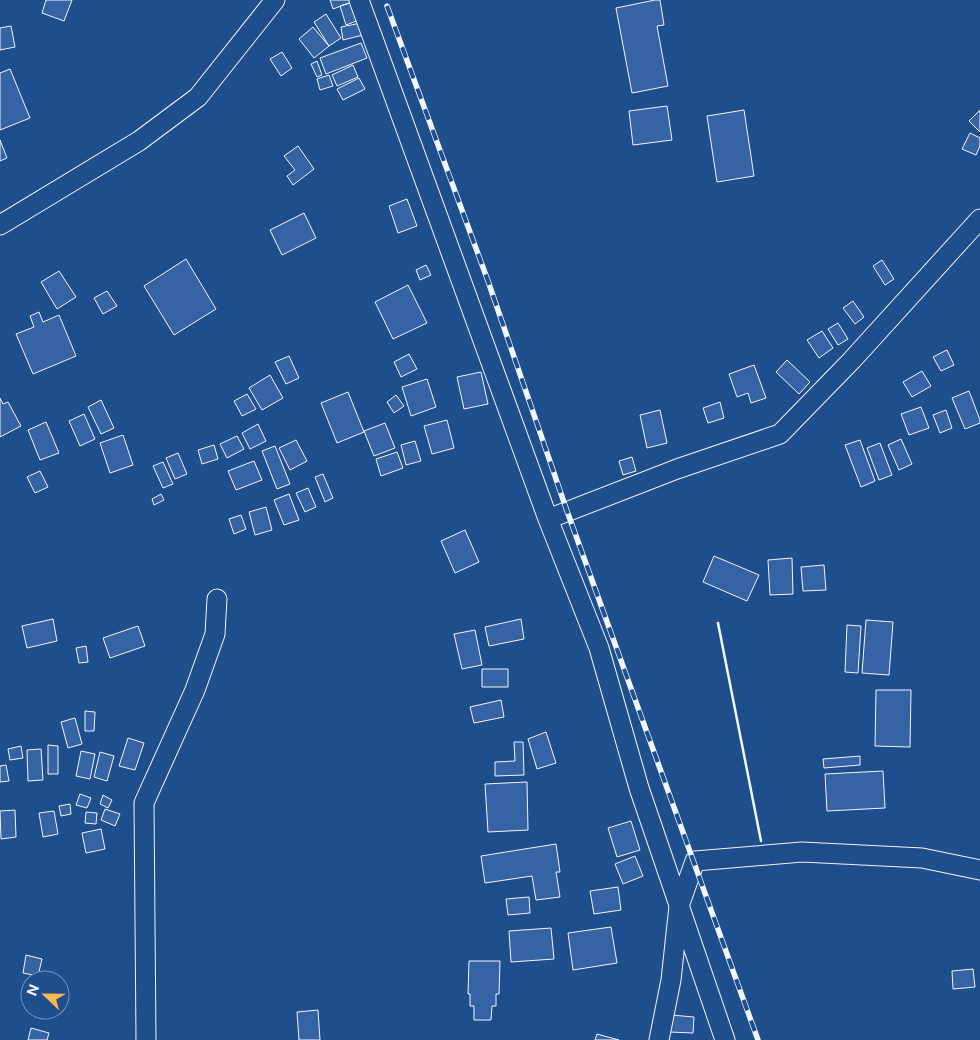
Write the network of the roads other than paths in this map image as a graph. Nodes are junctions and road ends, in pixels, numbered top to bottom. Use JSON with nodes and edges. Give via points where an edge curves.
{"nodes":[{"id":1,"x":275,"y":0,"type":"edge"},
{"id":2,"x":359,"y":0,"type":"edge"},
{"id":3,"x":980,"y":219,"type":"edge"},
{"id":4,"x":0,"y":225,"type":"edge"},
{"id":5,"x":548,"y":519,"type":"junction"},
{"id":6,"x":217,"y":599,"type":"dead end"},
{"id":7,"x":980,"y":870,"type":"edge"},
{"id":8,"x":679,"y":906,"type":"junction"},
{"id":9,"x":146,"y":1040,"type":"edge"},
{"id":10,"x":658,"y":1040,"type":"edge"},
{"id":11,"x":725,"y":1040,"type":"edge"}],
"edges":[{"from":1,"to":4,"type":"street","via":[[198,97],[138,141]]},
{"from":2,"to":5,"type":"street"},
{"from":3,"to":5,"type":"street","via":[[780,434],[677,469]]},
{"from":5,"to":8,"type":"street","via":[[599,648],[639,788]]},
{"from":6,"to":9,"type":"street","via":[[215,634],[195,690],[144,804]]},
{"from":7,"to":8,"type":"street","via":[[922,858],[802,852],[694,862]]},
{"from":8,"to":10,"type":"street","via":[[671,980]]},
{"from":8,"to":11,"type":"street"}]}
